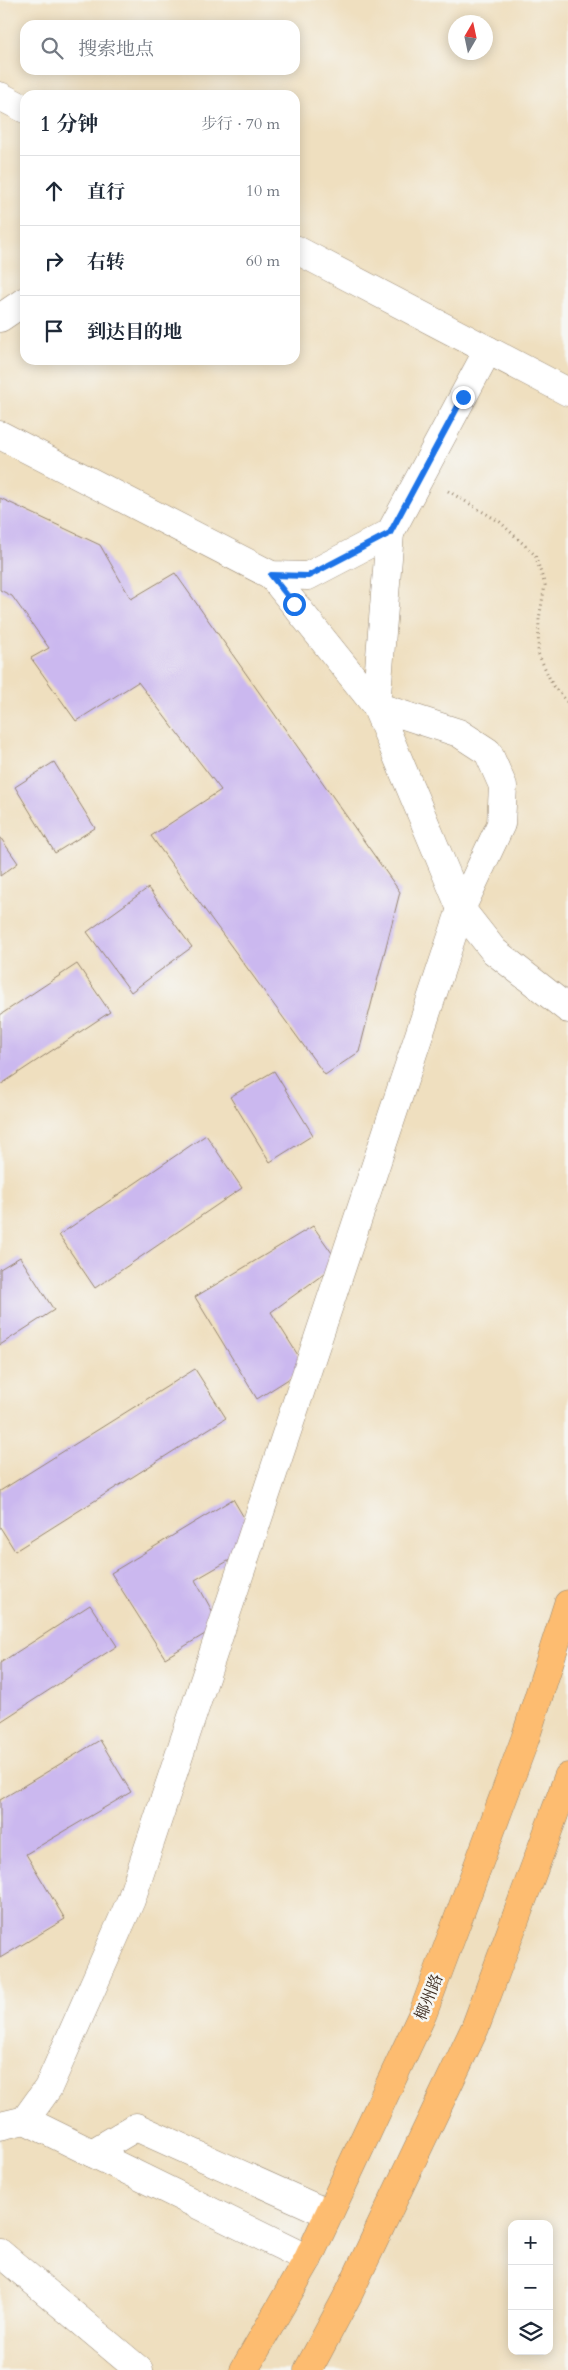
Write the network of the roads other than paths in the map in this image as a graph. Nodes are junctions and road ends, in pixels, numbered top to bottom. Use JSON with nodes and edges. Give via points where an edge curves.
{"nodes":[{"id":1,"x":0,"y":96,"type":"edge"},
{"id":2,"x":20,"y":106,"type":"edge"},
{"id":3,"x":300,"y":252,"type":"edge"},
{"id":4,"x":20,"y":304,"type":"edge"},
{"id":5,"x":0,"y":318,"type":"edge"},
{"id":6,"x":488,"y":350,"type":"junction"},
{"id":7,"x":568,"y":392,"type":"edge"},
{"id":8,"x":0,"y":435,"type":"edge"},
{"id":9,"x":390,"y":533,"type":"junction"},
{"id":10,"x":271,"y":575,"type":"junction"},
{"id":11,"x":376,"y":706,"type":"junction"},
{"id":12,"x":461,"y":909,"type":"junction"},
{"id":13,"x":568,"y":1009,"type":"edge"},
{"id":14,"x":568,"y":1604,"type":"edge"},
{"id":15,"x":568,"y":1776,"type":"edge"},
{"id":16,"x":12,"y":2123,"type":"edge"},
{"id":17,"x":92,"y":2153,"type":"junction"},
{"id":18,"x":329,"y":2214,"type":"junction"},
{"id":19,"x":0,"y":2253,"type":"edge"},
{"id":20,"x":308,"y":2259,"type":"junction"},
{"id":21,"x":139,"y":2370,"type":"edge"},
{"id":22,"x":244,"y":2370,"type":"edge"},
{"id":23,"x":308,"y":2370,"type":"edge"}],
"edges":[{"from":1,"to":2,"type":"street"},
{"from":3,"to":6,"type":"street"},
{"from":4,"to":5,"type":"street"},
{"from":6,"to":7,"type":"street"},
{"from":6,"to":9,"type":"street"},
{"from":8,"to":10,"type":"street"},
{"from":9,"to":10,"type":"street","via":[[308,576]]},
{"from":9,"to":11,"type":"street"},
{"from":10,"to":11,"type":"street"},
{"from":11,"to":12,"type":"street"},
{"from":11,"to":12,"type":"street","via":[[459,733],[488,752],[503,786],[501,824]]},
{"from":12,"to":13,"type":"street","via":[[494,951]]},
{"from":12,"to":16,"type":"street","via":[[131,1900],[48,2088]]},
{"from":14,"to":18,"type":"main road","name":"椰州路","via":[[525,1739],[423,2013]]},
{"from":15,"to":23,"type":"main road","via":[[475,2028],[348,2295]]},
{"from":16,"to":17,"type":"street"},
{"from":17,"to":18,"type":"street","via":[[136,2127]]},
{"from":17,"to":20,"type":"street"},
{"from":18,"to":20,"type":"main road","name":"椰州路"},
{"from":19,"to":21,"type":"street"},
{"from":20,"to":22,"type":"main road","name":"椰州路"}]}
